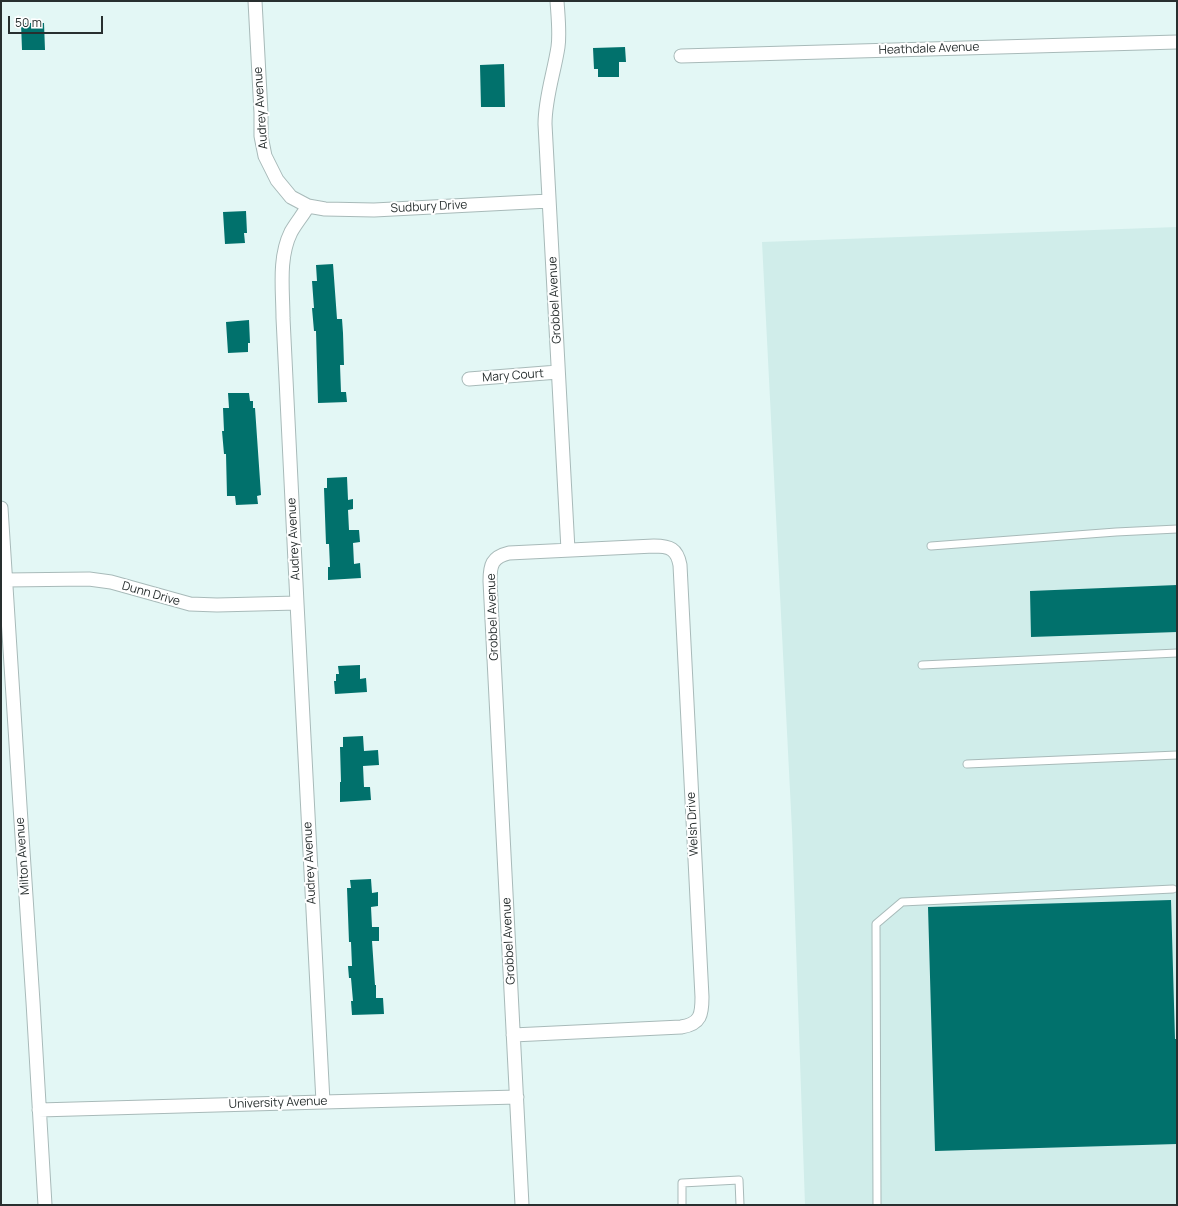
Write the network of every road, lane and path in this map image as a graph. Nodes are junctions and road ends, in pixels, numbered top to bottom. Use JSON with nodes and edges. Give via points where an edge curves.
{"nodes":[{"id":1,"x":255,"y":1,"type":"edge"},
{"id":2,"x":557,"y":1,"type":"edge"},
{"id":3,"x":1177,"y":42,"type":"edge"},
{"id":4,"x":681,"y":56,"type":"dead end"},
{"id":5,"x":550,"y":201,"type":"junction"},
{"id":6,"x":308,"y":206,"type":"junction"},
{"id":7,"x":558,"y":372,"type":"junction"},
{"id":8,"x":469,"y":379,"type":"dead end"},
{"id":9,"x":1,"y":508,"type":"edge"},
{"id":10,"x":1177,"y":529,"type":"edge"},
{"id":11,"x":930,"y":546,"type":"dead end"},
{"id":12,"x":568,"y":550,"type":"junction"},
{"id":13,"x":6,"y":580,"type":"junction"},
{"id":14,"x":297,"y":603,"type":"junction"},
{"id":15,"x":1177,"y":653,"type":"edge"},
{"id":16,"x":922,"y":665,"type":"dead end"},
{"id":17,"x":1177,"y":755,"type":"edge"},
{"id":18,"x":967,"y":764,"type":"dead end"},
{"id":19,"x":1173,"y":889,"type":"dead end"},
{"id":20,"x":513,"y":1035,"type":"junction"},
{"id":21,"x":516,"y":1097,"type":"junction"},
{"id":22,"x":323,"y":1102,"type":"junction"},
{"id":23,"x":39,"y":1110,"type":"junction"},
{"id":24,"x":45,"y":1205,"type":"edge"},
{"id":25,"x":522,"y":1205,"type":"edge"},
{"id":26,"x":682,"y":1205,"type":"edge"},
{"id":27,"x":740,"y":1205,"type":"edge"},
{"id":28,"x":877,"y":1205,"type":"edge"}],
"edges":[{"from":1,"to":6,"type":"street","name":"Audrey Avenue","via":[[261,136],[265,156],[277,180],[291,197]]},
{"from":2,"to":5,"type":"street","name":"Grobbel Avenue","via":[[558,45],[545,114]]},
{"from":3,"to":4,"type":"street","name":"Heathdale Avenue"},
{"from":5,"to":6,"type":"street","name":"Sudbury Drive","via":[[374,210]]},
{"from":5,"to":7,"type":"street","name":"Grobbel Avenue"},
{"from":6,"to":14,"type":"street","name":"Audrey Avenue","via":[[291,233],[285,251],[283,273]]},
{"from":7,"to":8,"type":"street","name":"Mary Court"},
{"from":7,"to":12,"type":"street","name":"Grobbel Avenue"},
{"from":9,"to":13,"type":"street","name":"Milton Avenue"},
{"from":10,"to":11,"type":"lane"},
{"from":12,"to":20,"type":"street","name":"Grobbel Avenue","via":[[505,554],[495,560],[490,572]]},
{"from":12,"to":20,"type":"street","name":"Welsh Drive","via":[[663,546],[670,547],[679,558],[702,1009],[698,1020],[682,1027]]},
{"from":13,"to":14,"type":"street","name":"Dunn Drive","via":[[90,579],[111,582],[190,604]]},
{"from":13,"to":23,"type":"street","name":"Milton Avenue"},
{"from":14,"to":22,"type":"street","name":"Audrey Avenue"},
{"from":15,"to":16,"type":"lane"},
{"from":17,"to":18,"type":"lane"},
{"from":19,"to":28,"type":"lane","via":[[902,902],[876,924]]},
{"from":20,"to":21,"type":"street","name":"Grobbel Avenue"},
{"from":21,"to":22,"type":"street","name":"University Avenue"},
{"from":21,"to":25,"type":"street","name":"Grobbel Avenue"},
{"from":22,"to":23,"type":"street","name":"University Avenue"},
{"from":23,"to":24,"type":"street","name":"Milton Avenue"},
{"from":26,"to":27,"type":"lane","via":[[682,1183],[740,1180]]}]}
